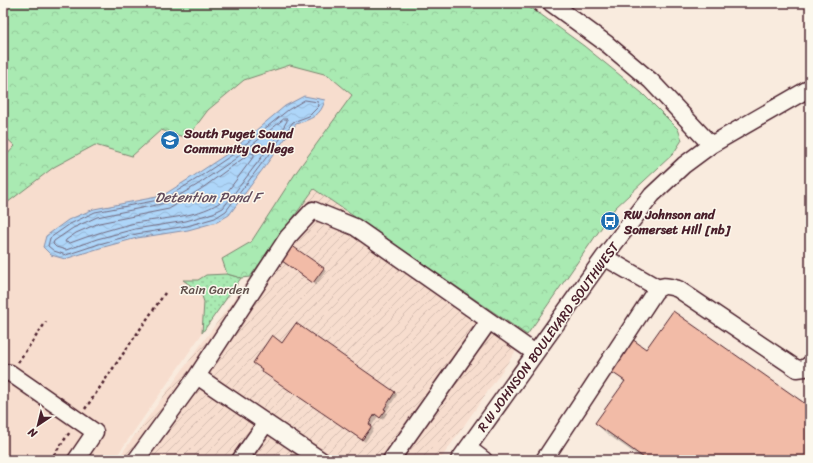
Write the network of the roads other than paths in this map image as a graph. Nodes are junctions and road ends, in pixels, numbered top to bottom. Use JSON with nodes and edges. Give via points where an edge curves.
{"nodes":[{"id":1,"x":547,"y":9,"type":"edge"},
{"id":2,"x":810,"y":88,"type":"edge"},
{"id":3,"x":711,"y":145,"type":"junction"},
{"id":4,"x":604,"y":257,"type":"junction"},
{"id":5,"x":658,"y":288,"type":"junction"},
{"id":6,"x":489,"y":321,"type":"junction"},
{"id":7,"x":535,"y":353,"type":"junction"},
{"id":8,"x":810,"y":364,"type":"edge"},
{"id":9,"x":9,"y":369,"type":"edge"},
{"id":10,"x":197,"y":376,"type":"junction"},
{"id":11,"x":266,"y":423,"type":"junction"},
{"id":12,"x":464,"y":454,"type":"edge"},
{"id":13,"x":76,"y":460,"type":"edge"},
{"id":14,"x":136,"y":460,"type":"edge"},
{"id":15,"x":240,"y":460,"type":"edge"},
{"id":16,"x":321,"y":460,"type":"edge"},
{"id":17,"x":391,"y":460,"type":"edge"},
{"id":18,"x":484,"y":460,"type":"edge"},
{"id":19,"x":544,"y":460,"type":"edge"}],
"edges":[{"from":1,"to":3,"type":"street","via":[[607,44],[650,81]]},
{"from":2,"to":3,"type":"street","name":"R W JOHNSON BOULEVARD SOUTHWEST"},
{"from":3,"to":4,"type":"street","name":"R W JOHNSON BOULEVARD SOUTHWEST","via":[[684,165],[652,195]]},
{"from":4,"to":5,"type":"street"},
{"from":4,"to":7,"type":"street","name":"R W JOHNSON BOULEVARD SOUTHWEST"},
{"from":5,"to":8,"type":"street","via":[[663,285],[678,289],[796,369],[805,368]]},
{"from":5,"to":19,"type":"street"},
{"from":6,"to":7,"type":"street"},
{"from":6,"to":10,"type":"street","via":[[355,227],[313,210],[288,237]]},
{"from":6,"to":17,"type":"street"},
{"from":7,"to":12,"type":"street","name":"R W JOHNSON BOULEVARD SOUTHWEST"},
{"from":9,"to":13,"type":"street","via":[[10,373],[95,432]]},
{"from":10,"to":11,"type":"street"},
{"from":10,"to":14,"type":"street"},
{"from":11,"to":15,"type":"street"},
{"from":11,"to":16,"type":"street"},
{"from":12,"to":18,"type":"street"}]}
